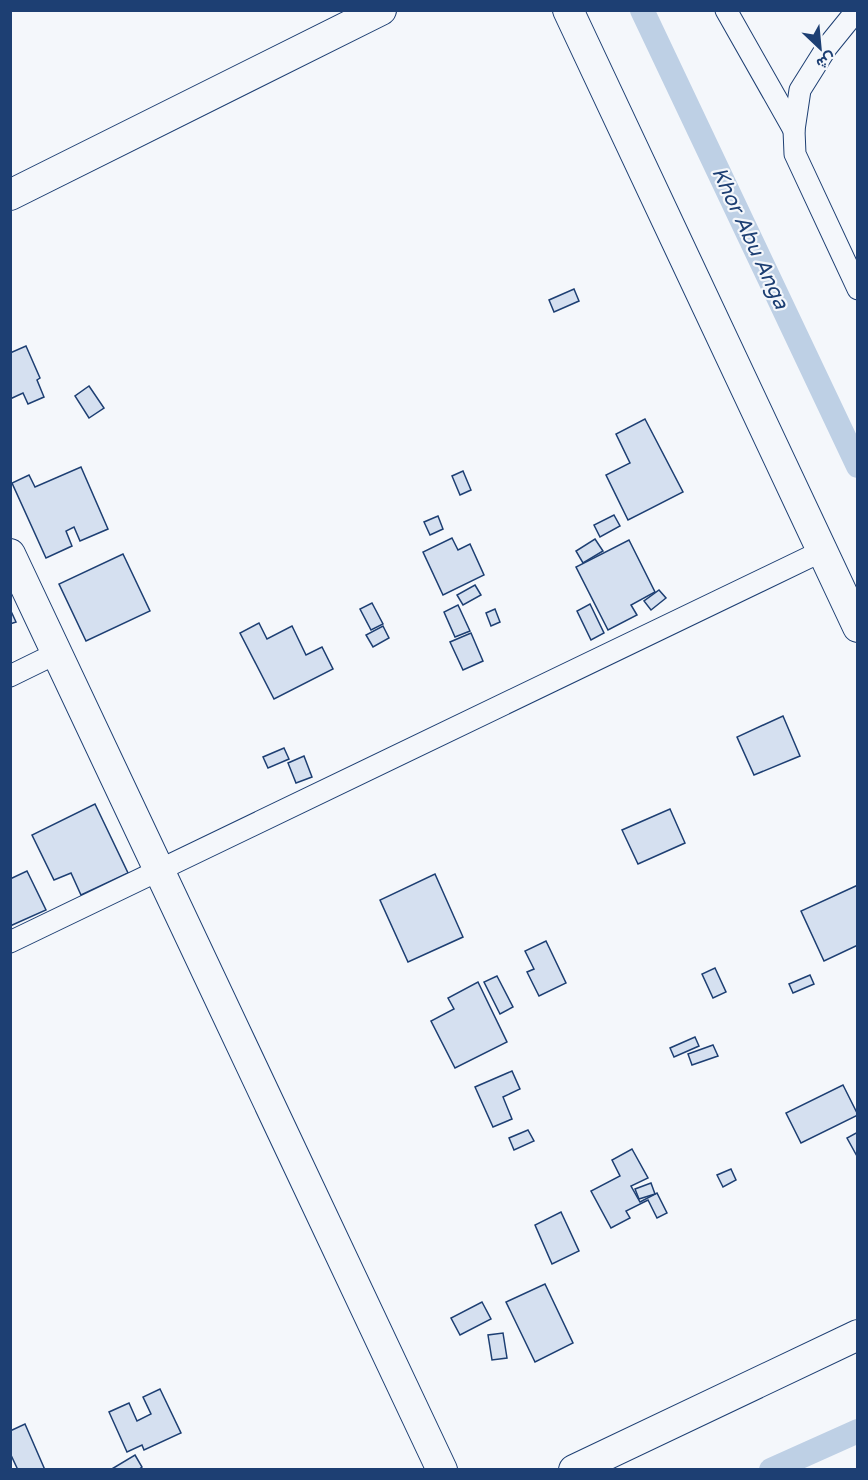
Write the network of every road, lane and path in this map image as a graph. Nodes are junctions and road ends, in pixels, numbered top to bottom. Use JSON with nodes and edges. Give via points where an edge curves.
{"nodes":[{"id":1,"x":381,"y":10,"type":"edge"},
{"id":2,"x":568,"y":10,"type":"edge"},
{"id":3,"x":726,"y":10,"type":"edge"},
{"id":4,"x":857,"y":10,"type":"edge"},
{"id":5,"x":794,"y":130,"type":"junction"},
{"id":6,"x":10,"y":195,"type":"edge"},
{"id":7,"x":858,"y":289,"type":"edge"},
{"id":8,"x":822,"y":551,"type":"junction"},
{"id":9,"x":10,"y":554,"type":"edge"},
{"id":10,"x":858,"y":627,"type":"edge"},
{"id":11,"x":57,"y":653,"type":"junction"},
{"id":12,"x":10,"y":675,"type":"edge"},
{"id":13,"x":159,"y":870,"type":"junction"},
{"id":14,"x":10,"y":942,"type":"edge"},
{"id":15,"x":858,"y":1335,"type":"edge"},
{"id":16,"x":442,"y":1470,"type":"edge"},
{"id":17,"x":574,"y":1470,"type":"edge"}],
"edges":[{"from":1,"to":6,"type":"street"},
{"from":2,"to":8,"type":"street"},
{"from":3,"to":5,"type":"street"},
{"from":4,"to":5,"type":"street","via":[[800,90]]},
{"from":5,"to":7,"type":"street","via":[[795,154]]},
{"from":8,"to":10,"type":"street"},
{"from":8,"to":13,"type":"street"},
{"from":9,"to":11,"type":"street"},
{"from":11,"to":12,"type":"street"},
{"from":11,"to":13,"type":"street"},
{"from":13,"to":14,"type":"street"},
{"from":13,"to":16,"type":"street"},
{"from":15,"to":17,"type":"street"}]}
